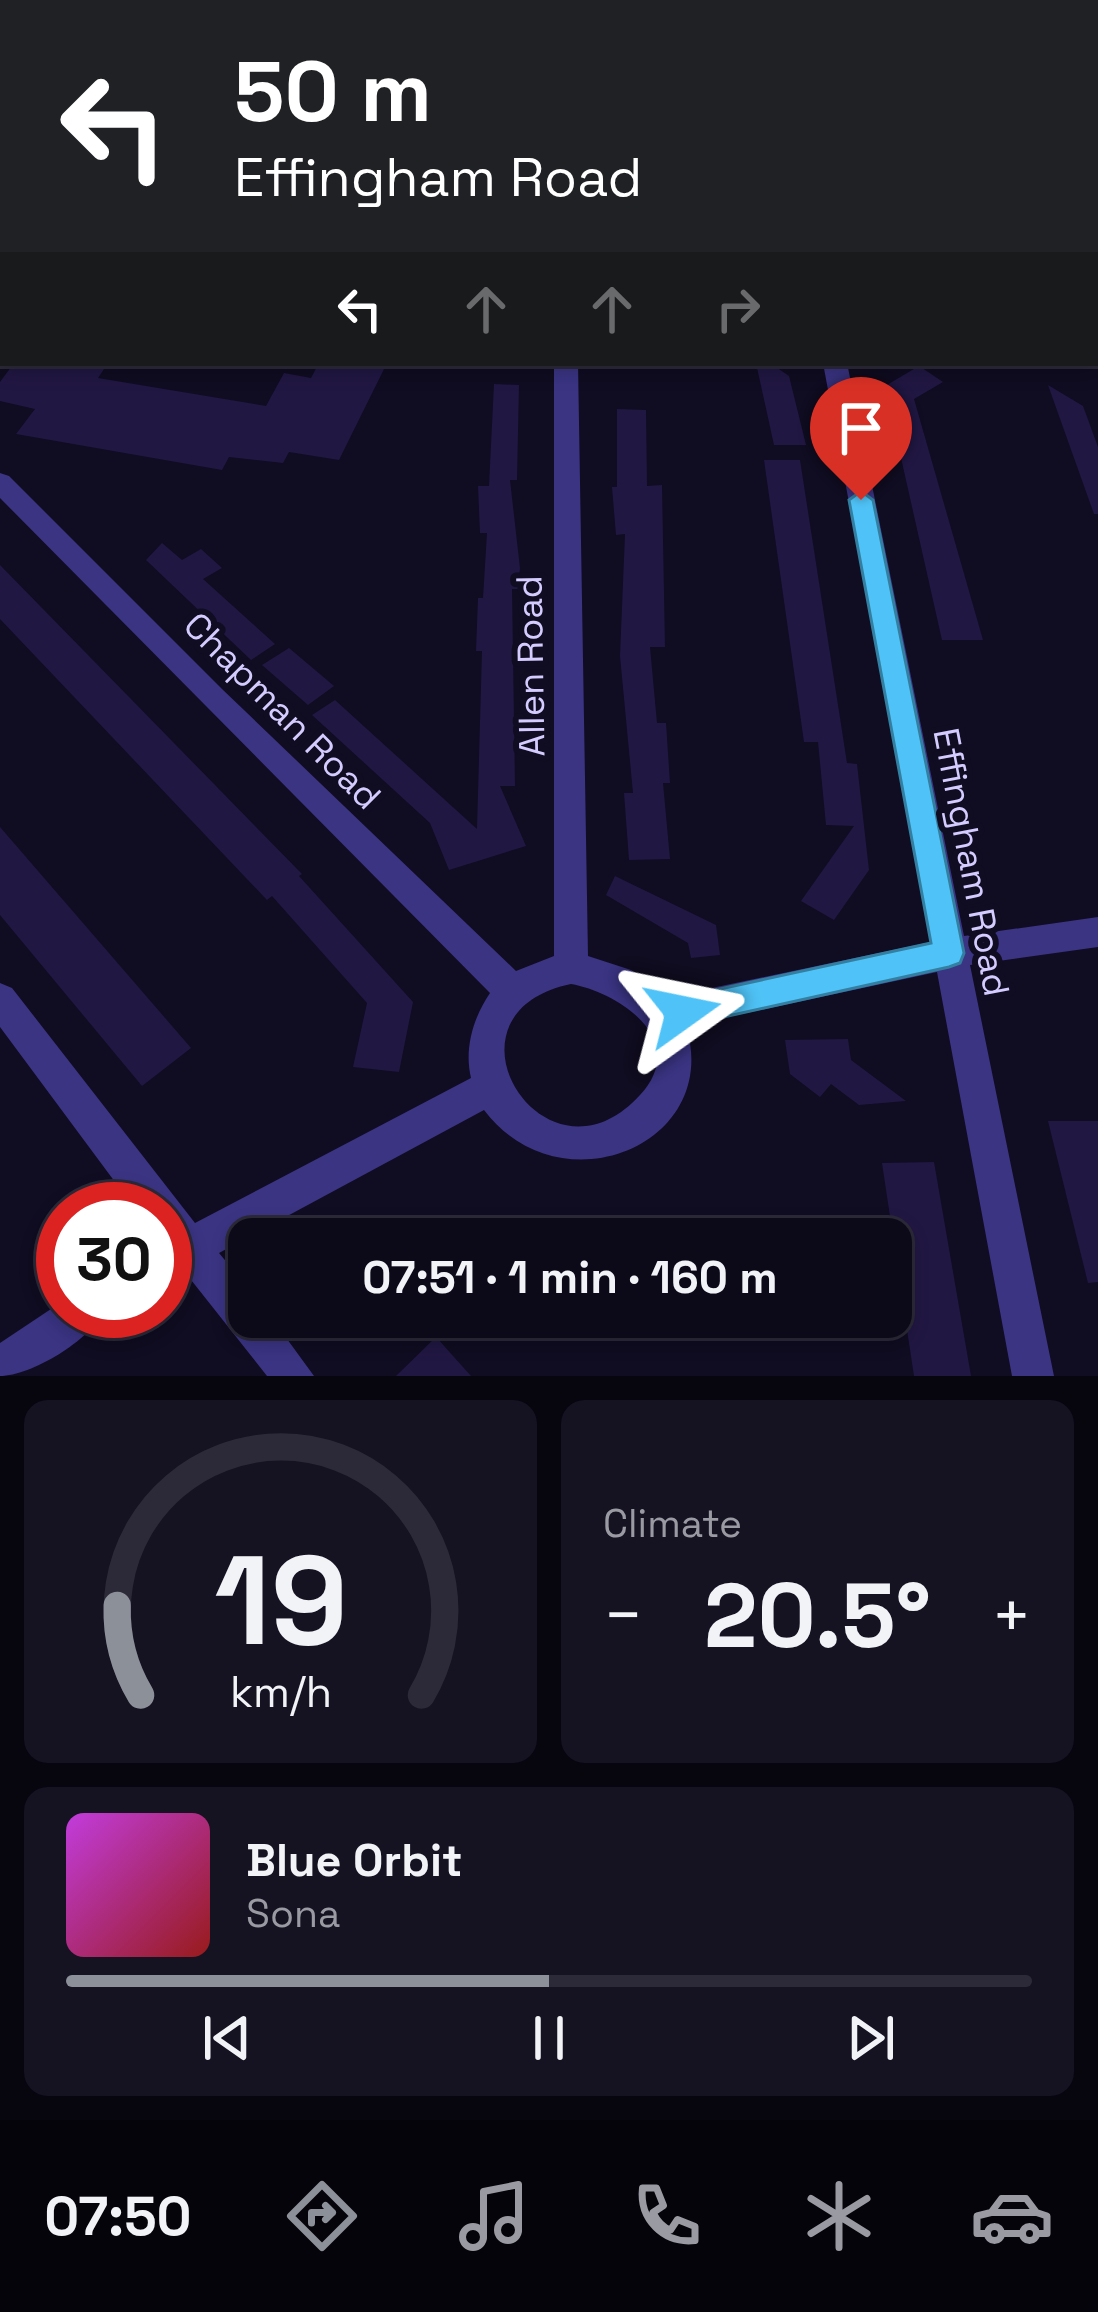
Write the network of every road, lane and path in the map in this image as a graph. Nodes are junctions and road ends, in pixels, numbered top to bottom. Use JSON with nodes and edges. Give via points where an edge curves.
{"nodes":[{"id":1,"x":566,"y":366,"type":"edge"},
{"id":2,"x":836,"y":366,"type":"edge"},
{"id":3,"x":0,"y":482,"type":"edge"},
{"id":4,"x":1098,"y":932,"type":"edge"},
{"id":5,"x":949,"y":953,"type":"junction"},
{"id":6,"x":572,"y":968,"type":"junction"},
{"id":7,"x":513,"y":992,"type":"junction"},
{"id":8,"x":0,"y":999,"type":"edge"},
{"id":9,"x":662,"y":1015,"type":"junction"},
{"id":10,"x":491,"y":1087,"type":"junction"},
{"id":11,"x":139,"y":1182,"type":"edge"},
{"id":12,"x":192,"y":1231,"type":"edge"},
{"id":13,"x":192,"y":1263,"type":"edge"},
{"id":14,"x":44,"y":1338,"type":"edge"},
{"id":15,"x":0,"y":1369,"type":"edge"},
{"id":16,"x":293,"y":1376,"type":"edge"},
{"id":17,"x":1033,"y":1376,"type":"edge"}],
"edges":[{"from":1,"to":6,"type":"street","name":"Allen Road"},
{"from":2,"to":5,"type":"street","name":"Effingham Road"},
{"from":3,"to":7,"type":"street","name":"Chapman Road"},
{"from":4,"to":5,"type":"street"},
{"from":5,"to":9,"type":"street"},
{"from":5,"to":17,"type":"street","name":"Effingham Road"},
{"from":6,"to":7,"type":"street"},
{"from":6,"to":9,"type":"street","via":[[632,984]]},
{"from":7,"to":10,"type":"street","via":[[484,1046]]},
{"from":8,"to":11,"type":"street"},
{"from":9,"to":10,"type":"street","via":[[673,1060],[666,1091],[630,1132],[578,1146],[544,1139],[515,1122]]},
{"from":10,"to":12,"type":"street"},
{"from":13,"to":16,"type":"street"},
{"from":14,"to":15,"type":"street"}]}
